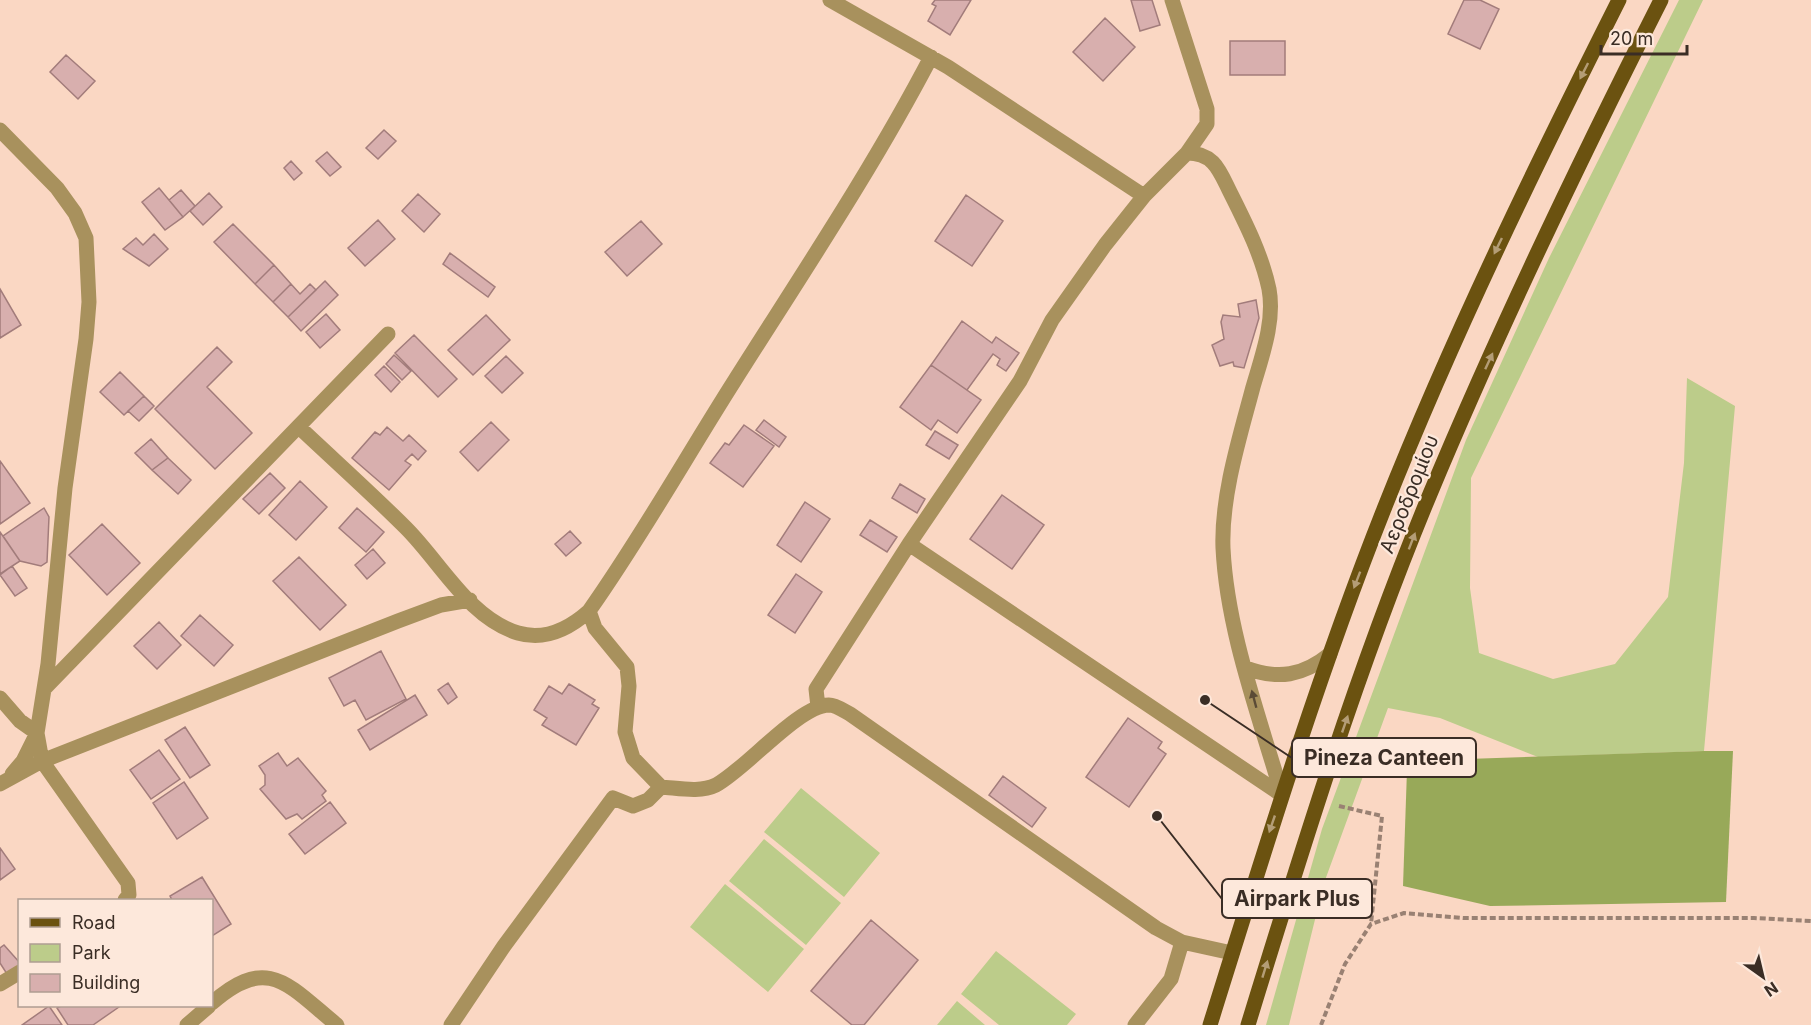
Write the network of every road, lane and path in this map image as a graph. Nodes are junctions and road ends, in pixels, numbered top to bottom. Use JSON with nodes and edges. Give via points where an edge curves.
{"nodes":[{"id":1,"x":1172,"y":0,"type":"edge"},
{"id":2,"x":1619,"y":0,"type":"edge"},
{"id":3,"x":1661,"y":0,"type":"edge"},
{"id":4,"x":835,"y":1,"type":"edge"},
{"id":5,"x":931,"y":57,"type":"junction"},
{"id":6,"x":0,"y":130,"type":"edge"},
{"id":7,"x":1187,"y":153,"type":"junction"},
{"id":8,"x":1144,"y":196,"type":"junction"},
{"id":9,"x":388,"y":334,"type":"dead end"},
{"id":10,"x":300,"y":427,"type":"junction"},
{"id":11,"x":909,"y":544,"type":"junction"},
{"id":12,"x":470,"y":600,"type":"junction"},
{"id":13,"x":590,"y":611,"type":"junction"},
{"id":14,"x":555,"y":632,"type":"junction"},
{"id":15,"x":602,"y":638,"type":"junction"},
{"id":16,"x":1330,"y":654,"type":"junction"},
{"id":17,"x":1246,"y":668,"type":"junction"},
{"id":18,"x":44,"y":689,"type":"junction"},
{"id":19,"x":0,"y":698,"type":"edge"},
{"id":20,"x":818,"y":707,"type":"junction"},
{"id":21,"x":37,"y":733,"type":"junction"},
{"id":22,"x":42,"y":761,"type":"junction"},
{"id":23,"x":4,"y":781,"type":"edge"},
{"id":24,"x":661,"y":787,"type":"junction"},
{"id":25,"x":1282,"y":795,"type":"junction"},
{"id":26,"x":1317,"y":802,"type":"junction"},
{"id":27,"x":126,"y":899,"type":"edge"},
{"id":28,"x":1811,"y":921,"type":"edge"},
{"id":29,"x":1371,"y":924,"type":"junction"},
{"id":30,"x":1182,"y":942,"type":"junction"},
{"id":31,"x":1232,"y":953,"type":"junction"},
{"id":32,"x":18,"y":973,"type":"edge"},
{"id":33,"x":0,"y":984,"type":"edge"},
{"id":34,"x":213,"y":1002,"type":"edge"},
{"id":35,"x":207,"y":1007,"type":"edge"},
{"id":36,"x":187,"y":1025,"type":"edge"},
{"id":37,"x":337,"y":1025,"type":"edge"},
{"id":38,"x":450,"y":1025,"type":"edge"},
{"id":39,"x":1135,"y":1025,"type":"edge"},
{"id":40,"x":1210,"y":1025,"type":"edge"},
{"id":41,"x":1248,"y":1025,"type":"edge"},
{"id":42,"x":1321,"y":1025,"type":"edge"}],
"edges":[{"from":1,"to":7,"type":"street","via":[[1207,109],[1207,124]]},
{"from":2,"to":16,"type":"main road","name":"Αεροδρομίου","one_way":true,"via":[[1473,299],[1384,509]]},
{"from":26,"to":3,"type":"main road","name":"Αεροδρομίου","one_way":true,"via":[[1430,495],[1520,294]]},
{"from":4,"to":5,"type":"street"},
{"from":5,"to":8,"type":"street"},
{"from":5,"to":13,"type":"street","via":[[836,219]]},
{"from":6,"to":18,"type":"street","via":[[57,188],[75,213],[86,238],[88,256],[86,339],[65,488]]},
{"from":7,"to":8,"type":"street"},
{"from":7,"to":17,"type":"street","via":[[1200,153],[1214,161],[1258,251],[1269,290],[1270,317],[1234,461],[1223,546]]},
{"from":8,"to":11,"type":"street","via":[[1052,320],[1020,381]]},
{"from":9,"to":10,"type":"street"},
{"from":10,"to":12,"type":"street","via":[[407,529]]},
{"from":10,"to":18,"type":"street"},
{"from":11,"to":20,"type":"street","via":[[816,689]]},
{"from":11,"to":25,"type":"street"},
{"from":12,"to":14,"type":"street","via":[[505,628],[534,636]]},
{"from":12,"to":22,"type":"street","via":[[430,609]]},
{"from":13,"to":14,"type":"street"},
{"from":13,"to":15,"type":"street"},
{"from":14,"to":15,"type":"street"},
{"from":15,"to":24,"type":"street","via":[[627,667],[625,732],[633,758]]},
{"from":16,"to":17,"type":"street","via":[[1304,672],[1288,675],[1264,675]]},
{"from":16,"to":25,"type":"main road","name":"Αεροδρομίου"},
{"from":25,"to":17,"type":"street","one_way":true},
{"from":18,"to":21,"type":"street"},
{"from":19,"to":21,"type":"street"},
{"from":20,"to":24,"type":"street","via":[[714,786],[696,790]]},
{"from":20,"to":30,"type":"street","via":[[831,705],[850,714],[1067,868]]},
{"from":21,"to":22,"type":"street"},
{"from":21,"to":23,"type":"street","via":[[22,761]]},
{"from":22,"to":23,"type":"street"},
{"from":22,"to":27,"type":"street","via":[[128,883]]},
{"from":24,"to":38,"type":"street","via":[[648,800],[633,806],[613,798]]},
{"from":25,"to":31,"type":"main road","name":"Αεροδρομίου","one_way":true},
{"from":26,"to":29,"type":"path","via":[[1382,816]]},
{"from":41,"to":26,"type":"main road","name":"Αεροδρομίου","one_way":true},
{"from":28,"to":29,"type":"path","via":[[1463,918],[1404,913]]},
{"from":29,"to":42,"type":"path","via":[[1345,963]]},
{"from":30,"to":31,"type":"street"},
{"from":30,"to":39,"type":"street","via":[[1171,980]]},
{"from":31,"to":40,"type":"main road","name":"Αεροδρομίου"},
{"from":32,"to":33,"type":"street"},
{"from":34,"to":37,"type":"street","via":[[241,980],[268,977],[292,989]]},
{"from":35,"to":36,"type":"street"}]}
